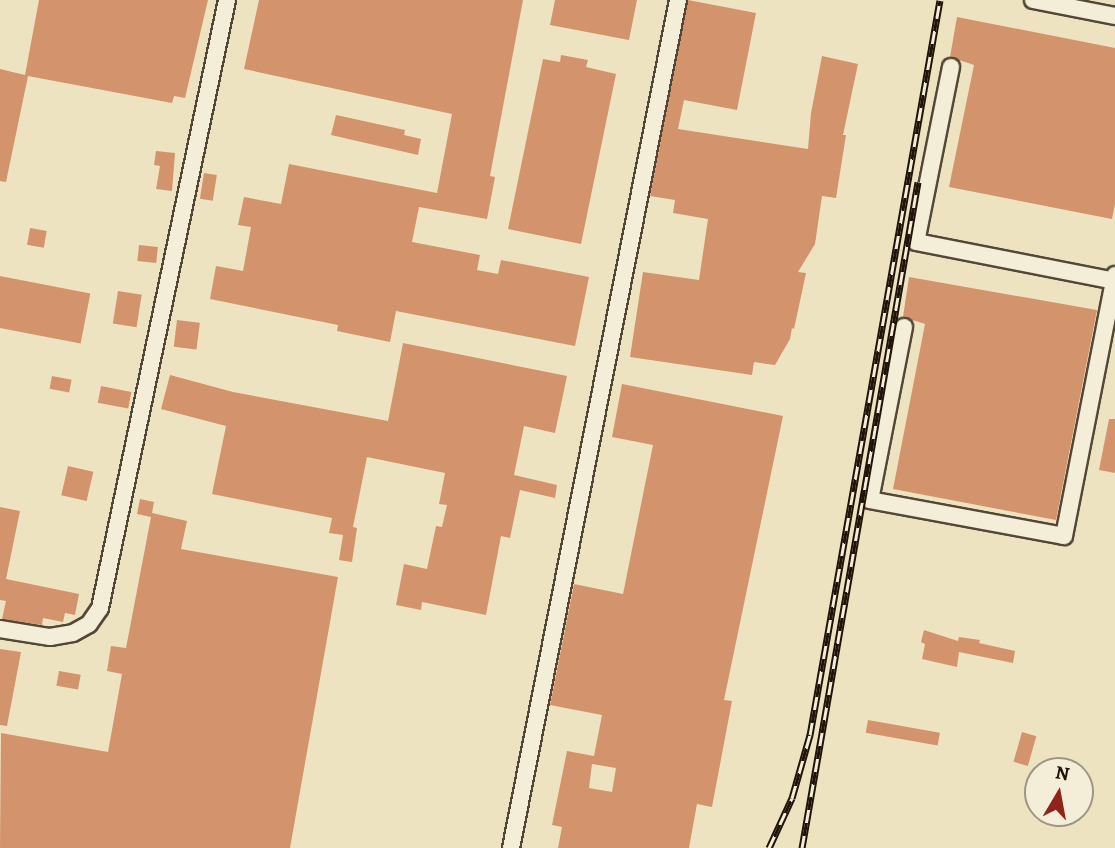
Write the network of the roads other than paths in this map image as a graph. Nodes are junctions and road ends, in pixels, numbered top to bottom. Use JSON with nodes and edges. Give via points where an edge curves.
{"nodes":[{"id":1,"x":227,"y":0,"type":"edge"},
{"id":2,"x":678,"y":0,"type":"edge"},
{"id":3,"x":1034,"y":0,"type":"edge"},
{"id":4,"x":1061,"y":3,"type":"edge"},
{"id":5,"x":1115,"y":16,"type":"edge"},
{"id":6,"x":951,"y":67,"type":"dead end"},
{"id":7,"x":1114,"y":278,"type":"edge"},
{"id":8,"x":904,"y":327,"type":"dead end"},
{"id":9,"x":0,"y":629,"type":"edge"},
{"id":10,"x":510,"y":848,"type":"edge"}],
"edges":[{"from":1,"to":9,"type":"street","via":[[100,608],[89,624],[73,633],[50,637]]},
{"from":2,"to":10,"type":"street"},
{"from":3,"to":4,"type":"street"},
{"from":4,"to":5,"type":"street"},
{"from":6,"to":7,"type":"street","via":[[916,242]]},
{"from":7,"to":8,"type":"street","via":[[1065,536],[870,500]]}]}
